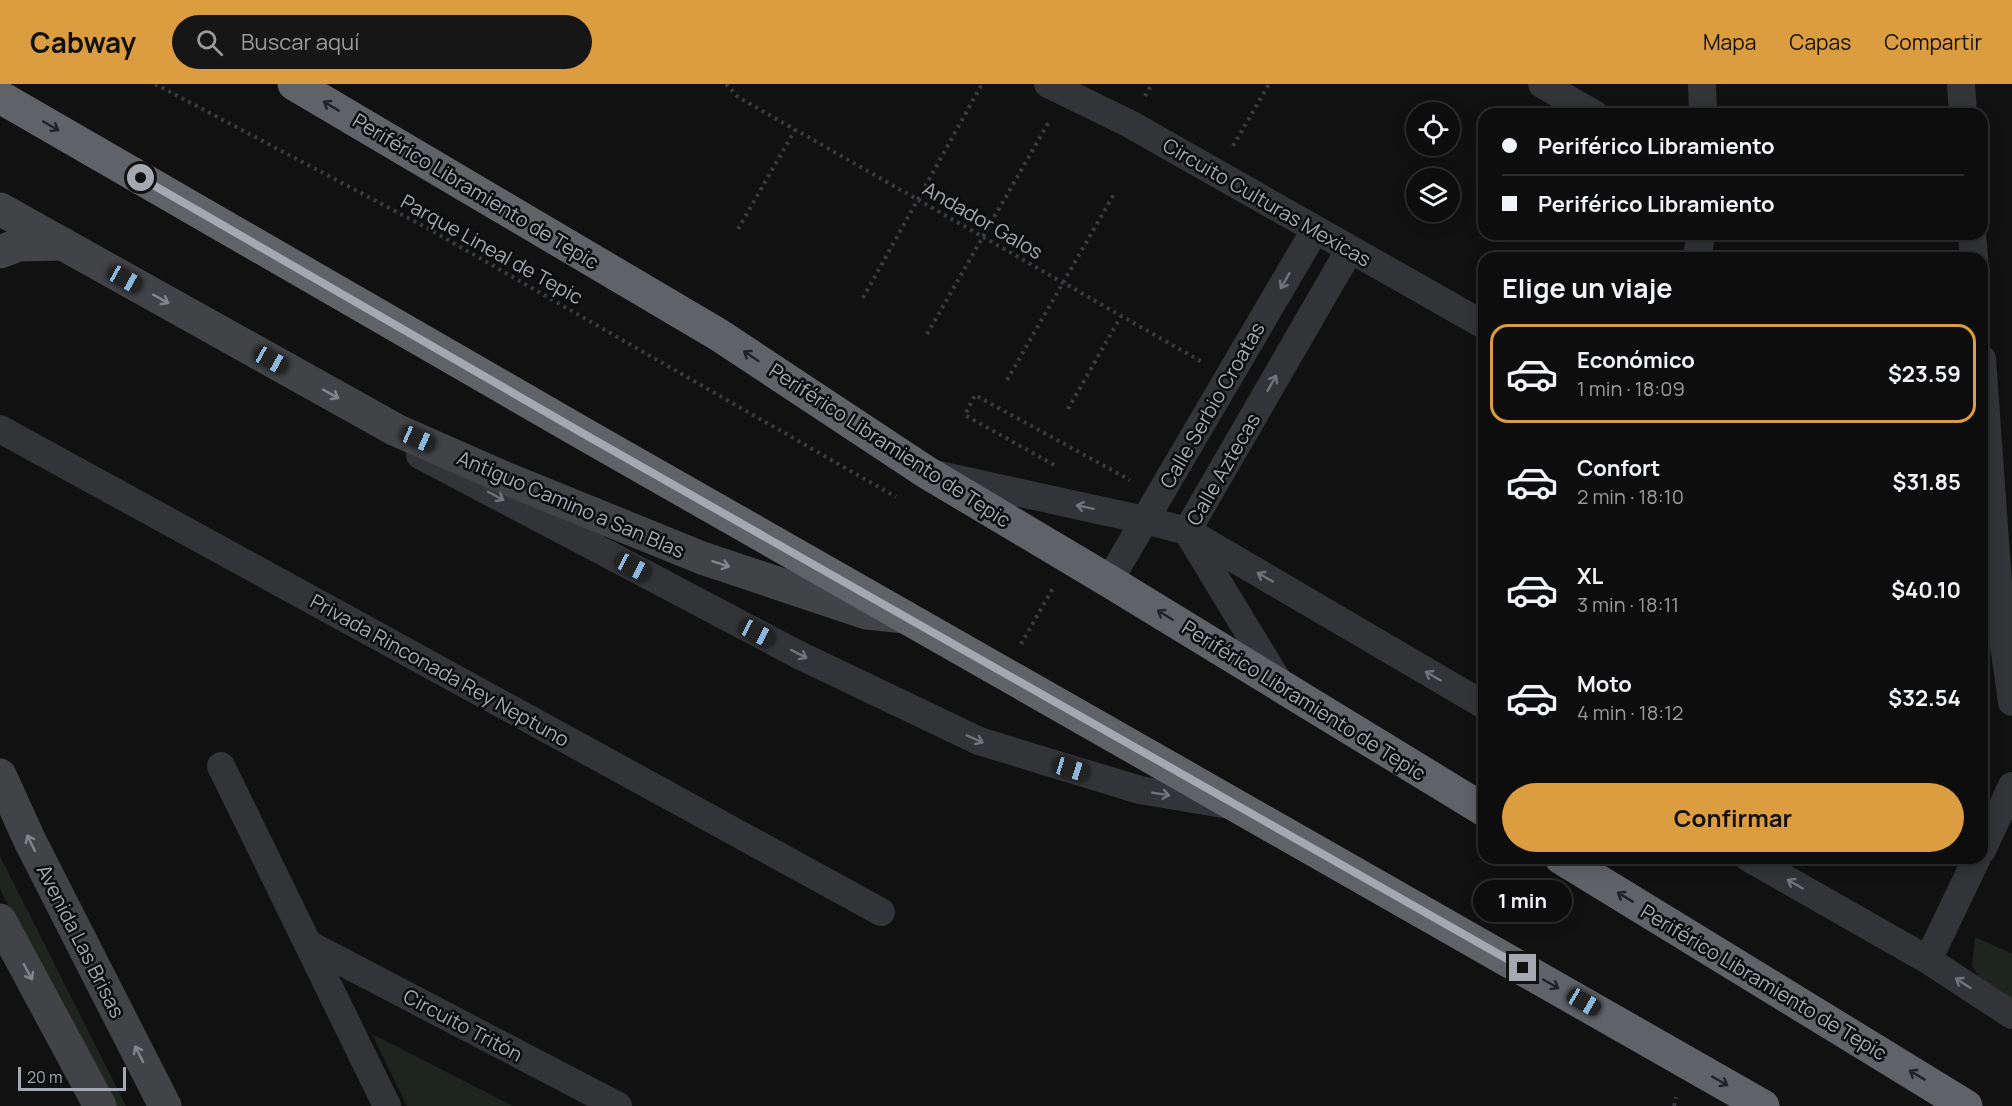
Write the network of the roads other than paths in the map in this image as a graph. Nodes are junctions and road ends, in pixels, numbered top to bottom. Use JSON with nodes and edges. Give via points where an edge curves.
{"nodes":[{"id":1,"x":294,"y":84,"type":"edge"},
{"id":2,"x":1542,"y":84,"type":"edge"},
{"id":3,"x":1702,"y":84,"type":"edge"},
{"id":4,"x":1961,"y":84,"type":"edge"},
{"id":5,"x":1057,"y":89,"type":"edge"},
{"id":6,"x":0,"y":97,"type":"edge"},
{"id":7,"x":1584,"y":108,"type":"edge"},
{"id":8,"x":1703,"y":108,"type":"edge"},
{"id":9,"x":1963,"y":108,"type":"edge"},
{"id":10,"x":0,"y":209,"type":"edge"},
{"id":11,"x":1315,"y":230,"type":"junction"},
{"id":12,"x":63,"y":244,"type":"junction"},
{"id":13,"x":1350,"y":249,"type":"junction"},
{"id":14,"x":0,"y":252,"type":"edge"},
{"id":15,"x":1478,"y":322,"type":"edge"},
{"id":16,"x":0,"y":429,"type":"edge"},
{"id":17,"x":396,"y":430,"type":"junction"},
{"id":18,"x":926,"y":472,"type":"junction"},
{"id":19,"x":1144,"y":520,"type":"junction"},
{"id":20,"x":1187,"y":531,"type":"junction"},
{"id":21,"x":1988,"y":532,"type":"edge"},
{"id":22,"x":1110,"y":581,"type":"junction"},
{"id":23,"x":907,"y":618,"type":"junction"},
{"id":24,"x":1991,"y":619,"type":"edge"},
{"id":25,"x":1281,"y":686,"type":"junction"},
{"id":26,"x":1478,"y":701,"type":"edge"},
{"id":27,"x":2012,"y":702,"type":"edge"},
{"id":28,"x":221,"y":766,"type":"dead end"},
{"id":29,"x":0,"y":775,"type":"edge"},
{"id":30,"x":2012,"y":786,"type":"edge"},
{"id":31,"x":1478,"y":806,"type":"edge"},
{"id":32,"x":1237,"y":807,"type":"junction"},
{"id":33,"x":1988,"y":837,"type":"edge"},
{"id":34,"x":1760,"y":864,"type":"edge"},
{"id":35,"x":1974,"y":864,"type":"edge"},
{"id":36,"x":1597,"y":867,"type":"edge"},
{"id":37,"x":881,"y":912,"type":"dead end"},
{"id":38,"x":0,"y":920,"type":"edge"},
{"id":39,"x":308,"y":944,"type":"junction"},
{"id":40,"x":1928,"y":960,"type":"junction"},
{"id":41,"x":2012,"y":1016,"type":"edge"},
{"id":42,"x":100,"y":1106,"type":"edge"},
{"id":43,"x":165,"y":1106,"type":"edge"},
{"id":44,"x":387,"y":1106,"type":"edge"},
{"id":45,"x":618,"y":1106,"type":"edge"},
{"id":46,"x":1763,"y":1106,"type":"edge"},
{"id":47,"x":1966,"y":1106,"type":"edge"}],
"edges":[{"from":18,"to":1,"type":"highway","name":"Periférico Libramiento de Tepic","one_way":true,"via":[[719,334]]},
{"from":2,"to":7,"type":"street"},
{"from":3,"to":8,"type":"street"},
{"from":4,"to":9,"type":"street"},
{"from":5,"to":11,"type":"street","name":"Circuito Culturas Mexicas","via":[[1130,124]]},
{"from":6,"to":23,"type":"highway","one_way":true},
{"from":10,"to":12,"type":"street","name":"Antiguo Camino a San Blas"},
{"from":11,"to":13,"type":"street","name":"Circuito Culturas Mexicas"},
{"from":11,"to":19,"type":"street","name":"Calle Serbio Croatas","one_way":true},
{"from":12,"to":14,"type":"street","via":[[18,245]]},
{"from":12,"to":17,"type":"street","name":"Antiguo Camino a San Blas","one_way":true},
{"from":13,"to":15,"type":"street","name":"Circuito Culturas Mexicas"},
{"from":20,"to":13,"type":"street","name":"Calle Aztecas","one_way":true},
{"from":16,"to":37,"type":"street","name":"Privada Rinconada Rey Neptuno"},
{"from":17,"to":23,"type":"street","name":"Antiguo Camino a San Blas","one_way":true,"via":[[702,558],[867,613]]},
{"from":17,"to":32,"type":"street","one_way":true,"via":[[408,446],[425,458],[799,655],[979,741],[1140,790]]},
{"from":19,"to":18,"type":"street","one_way":true},
{"from":18,"to":22,"type":"highway","name":"Periférico Libramiento de Tepic"},
{"from":19,"to":20,"type":"street"},
{"from":19,"to":22,"type":"street","name":"Calle Serbio Croatas"},
{"from":20,"to":25,"type":"street","name":"Calle Aztecas"},
{"from":26,"to":20,"type":"street","one_way":true},
{"from":21,"to":24,"type":"street"},
{"from":25,"to":22,"type":"highway","name":"Periférico Libramiento de Tepic","one_way":true},
{"from":23,"to":32,"type":"highway"},
{"from":24,"to":27,"type":"street"},
{"from":25,"to":31,"type":"highway","name":"Periférico Libramiento de Tepic"},
{"from":28,"to":39,"type":"street"},
{"from":43,"to":29,"type":"street","name":"Avenida Las Brisas","one_way":true},
{"from":30,"to":33,"type":"street"},
{"from":32,"to":46,"type":"highway","one_way":true},
{"from":40,"to":34,"type":"street","one_way":true},
{"from":35,"to":40,"type":"street"},
{"from":47,"to":36,"type":"highway","name":"Periférico Libramiento de Tepic","one_way":true},
{"from":38,"to":42,"type":"street","one_way":true},
{"from":39,"to":44,"type":"street"},
{"from":39,"to":45,"type":"street","name":"Circuito Tritón"},
{"from":41,"to":40,"type":"street","one_way":true}]}
